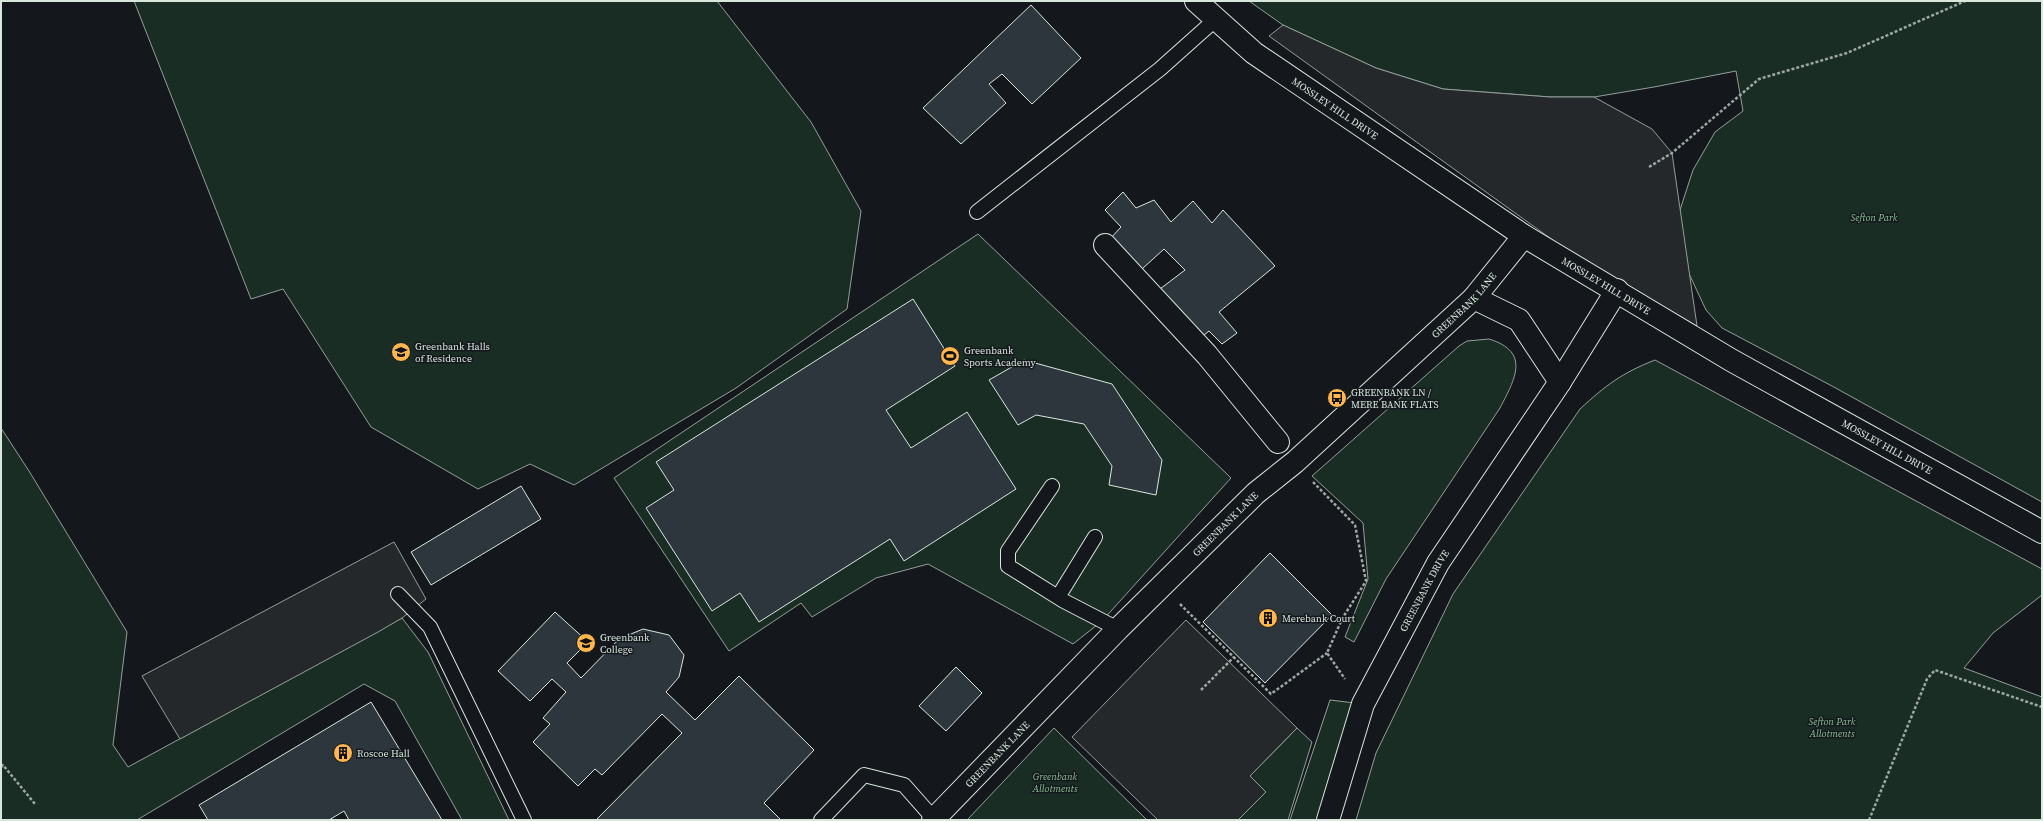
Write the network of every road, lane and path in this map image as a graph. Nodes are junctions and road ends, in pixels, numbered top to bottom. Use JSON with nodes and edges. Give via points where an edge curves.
{"nodes":[{"id":1,"x":1196,"y":1,"type":"edge"},
{"id":2,"x":1965,"y":1,"type":"edge"},
{"id":3,"x":1216,"y":19,"type":"junction"},
{"id":4,"x":1648,"y":167,"type":"dead end"},
{"id":5,"x":977,"y":212,"type":"dead end"},
{"id":6,"x":1524,"y":236,"type":"junction"},
{"id":7,"x":1105,"y":245,"type":"dead end"},
{"id":8,"x":1617,"y":290,"type":"junction"},
{"id":9,"x":1474,"y":298,"type":"junction"},
{"id":10,"x":1560,"y":382,"type":"junction"},
{"id":11,"x":1278,"y":442,"type":"joint"},
{"id":12,"x":1295,"y":462,"type":"junction"},
{"id":13,"x":1052,"y":486,"type":"dead end"},
{"id":14,"x":2042,"y":532,"type":"edge"},
{"id":15,"x":1095,"y":537,"type":"dead end"},
{"id":16,"x":1162,"y":586,"type":"junction"},
{"id":17,"x":398,"y":594,"type":"dead end"},
{"id":18,"x":1058,"y":597,"type":"junction"},
{"id":19,"x":1118,"y":629,"type":"junction"},
{"id":20,"x":1327,"y":652,"type":"junction"},
{"id":21,"x":1234,"y":657,"type":"junction"},
{"id":22,"x":1201,"y":690,"type":"dead end"},
{"id":23,"x":1363,"y":704,"type":"junction"},
{"id":24,"x":2042,"y":707,"type":"edge"},
{"id":25,"x":1,"y":767,"type":"edge"},
{"id":26,"x":35,"y":804,"type":"dead end"},
{"id":27,"x":934,"y":819,"type":"edge"},
{"id":28,"x":524,"y":820,"type":"edge"},
{"id":29,"x":821,"y":820,"type":"edge"},
{"id":30,"x":1328,"y":820,"type":"edge"},
{"id":31,"x":1868,"y":820,"type":"edge"}],
"edges":[{"from":1,"to":3,"type":"street","name":"MOSSLEY HILL DRIVE"},
{"from":2,"to":4,"type":"path","via":[[1847,53],[1759,79],[1672,153]]},
{"from":3,"to":5,"type":"lane","via":[[1160,69]]},
{"from":3,"to":6,"type":"street","name":"MOSSLEY HILL DRIVE","via":[[1254,53]]},
{"from":6,"to":8,"type":"street","name":"MOSSLEY HILL DRIVE"},
{"from":6,"to":9,"type":"street","name":"GREENBANK LANE"},
{"from":7,"to":11,"type":"street","via":[[1207,355]]},
{"from":8,"to":10,"type":"street","name":"GREENBANK DRIVE"},
{"from":8,"to":14,"type":"street","name":"MOSSLEY HILL DRIVE","via":[[1730,360]]},
{"from":9,"to":10,"type":"street","via":[[1519,320]]},
{"from":9,"to":12,"type":"street","name":"GREENBANK LANE"},
{"from":10,"to":23,"type":"street","name":"GREENBANK DRIVE","via":[[1438,563]]},
{"from":11,"to":12,"type":"lane"},
{"from":12,"to":16,"type":"street","name":"GREENBANK LANE","via":[[1256,494]]},
{"from":12,"to":20,"type":"path","via":[[1355,526],[1366,581],[1342,619]]},
{"from":13,"to":18,"type":"lane","via":[[1008,550],[1008,566]]},
{"from":15,"to":18,"type":"lane"},
{"from":16,"to":19,"type":"street","name":"GREENBANK LANE"},
{"from":16,"to":21,"type":"path"},
{"from":17,"to":28,"type":"lane","via":[[430,627]]},
{"from":18,"to":19,"type":"lane"},
{"from":19,"to":27,"type":"street","name":"GREENBANK LANE"},
{"from":20,"to":21,"type":"path","via":[[1271,694]]},
{"from":20,"to":23,"type":"path"},
{"from":21,"to":22,"type":"path"},
{"from":23,"to":30,"type":"street","name":"GREENBANK DRIVE"},
{"from":24,"to":31,"type":"path","via":[[1935,670],[1927,679]]},
{"from":25,"to":26,"type":"path","via":[[4,765]]},
{"from":27,"to":29,"type":"lane","via":[[904,785],[864,775]]}]}
